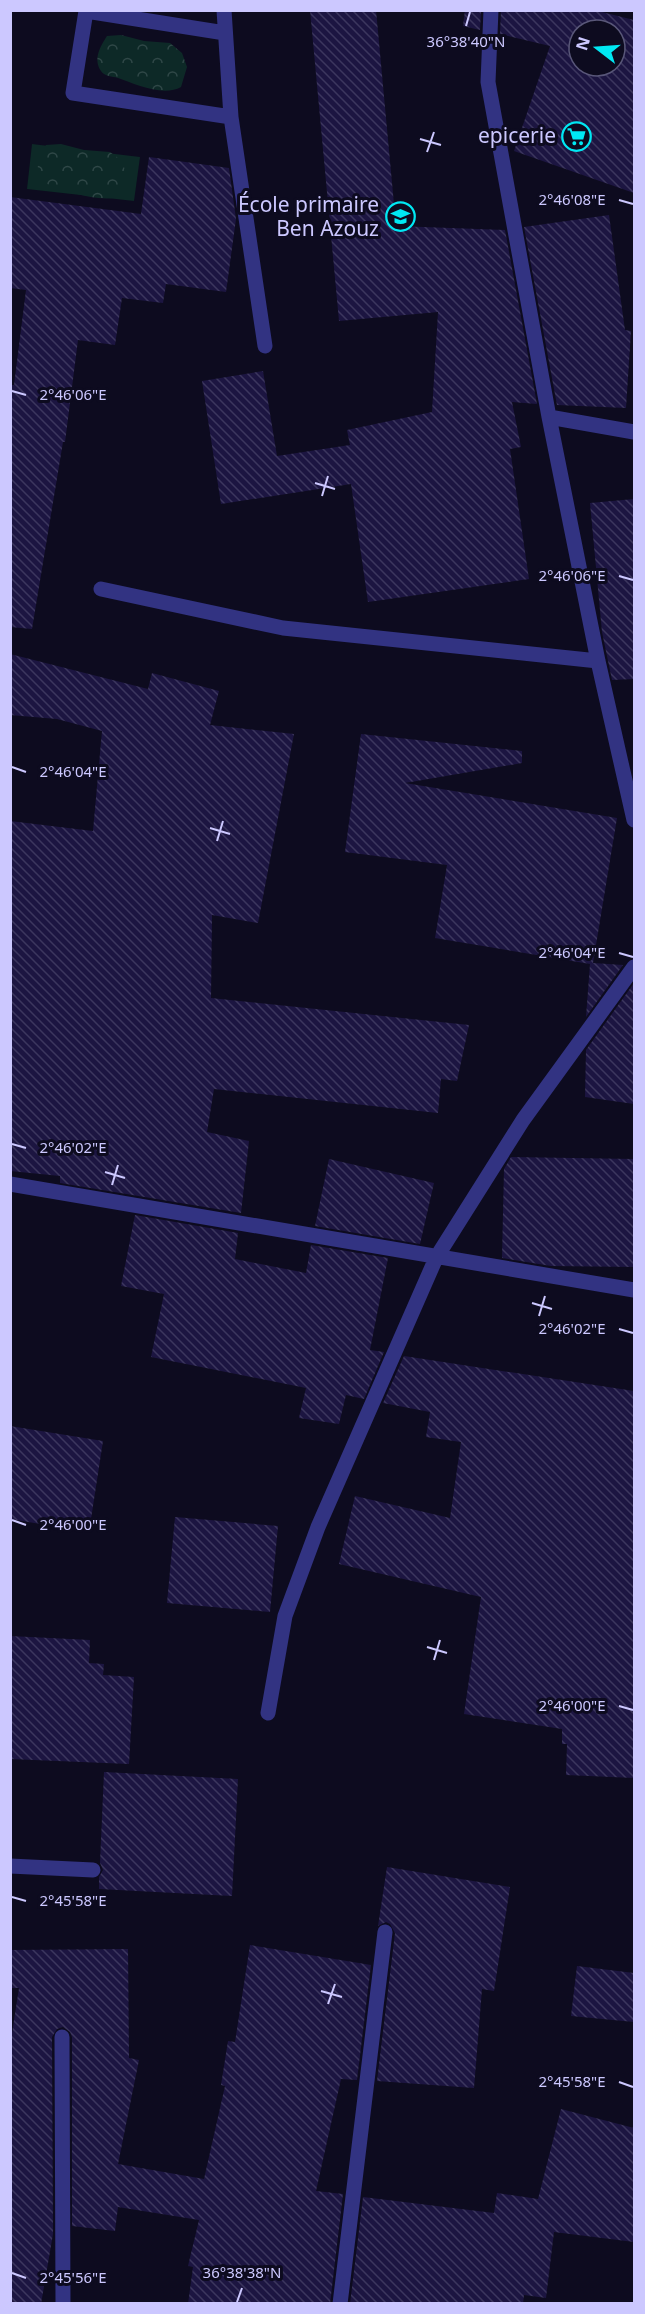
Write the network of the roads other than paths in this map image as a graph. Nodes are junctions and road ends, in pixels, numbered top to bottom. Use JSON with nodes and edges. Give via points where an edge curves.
{"nodes":[{"id":1,"x":224,"y":10,"type":"edge"},
{"id":2,"x":490,"y":10,"type":"edge"},
{"id":3,"x":225,"y":33,"type":"junction"},
{"id":4,"x":231,"y":117,"type":"junction"},
{"id":5,"x":265,"y":346,"type":"dead end"},
{"id":6,"x":549,"y":417,"type":"junction"},
{"id":7,"x":634,"y":432,"type":"edge"},
{"id":8,"x":101,"y":589,"type":"dead end"},
{"id":9,"x":598,"y":661,"type":"junction"},
{"id":10,"x":634,"y":820,"type":"edge"},
{"id":11,"x":634,"y":967,"type":"edge"},
{"id":12,"x":10,"y":1184,"type":"edge"},
{"id":13,"x":436,"y":1258,"type":"junction"},
{"id":14,"x":634,"y":1290,"type":"edge"},
{"id":15,"x":268,"y":1713,"type":"dead end"},
{"id":16,"x":10,"y":1866,"type":"edge"},
{"id":17,"x":93,"y":1870,"type":"dead end"},
{"id":18,"x":385,"y":1932,"type":"dead end"},
{"id":19,"x":62,"y":2037,"type":"dead end"},
{"id":20,"x":63,"y":2304,"type":"edge"},
{"id":21,"x":340,"y":2304,"type":"edge"}],
"edges":[{"from":1,"to":3,"type":"street"},
{"from":2,"to":6,"type":"street","via":[[488,82]]},
{"from":3,"to":4,"type":"street"},
{"from":3,"to":4,"type":"street","via":[[86,12],[73,93]]},
{"from":4,"to":5,"type":"street"},
{"from":6,"to":7,"type":"street"},
{"from":6,"to":9,"type":"street"},
{"from":8,"to":9,"type":"street","via":[[283,628]]},
{"from":9,"to":10,"type":"street"},
{"from":11,"to":13,"type":"street","via":[[523,1120]]},
{"from":12,"to":13,"type":"street"},
{"from":13,"to":14,"type":"street"},
{"from":13,"to":15,"type":"street","via":[[318,1527],[289,1605]]},
{"from":16,"to":17,"type":"street"},
{"from":18,"to":21,"type":"street"},
{"from":19,"to":20,"type":"street"}]}
